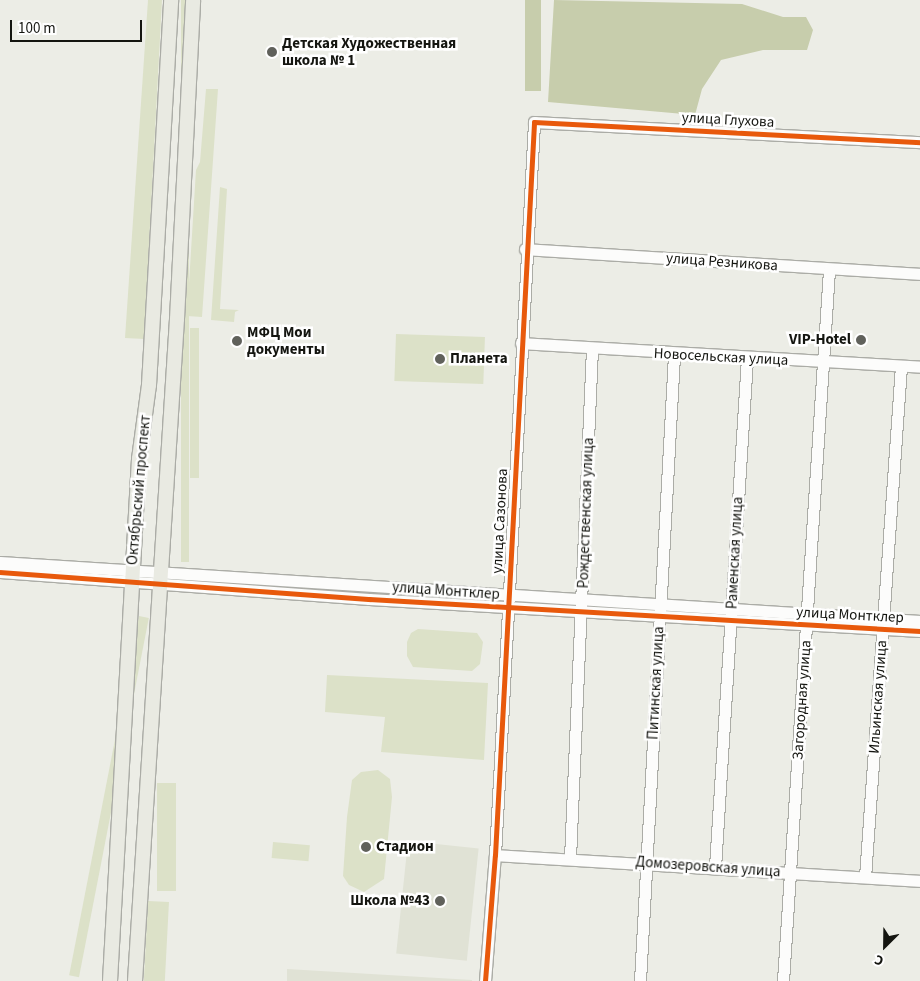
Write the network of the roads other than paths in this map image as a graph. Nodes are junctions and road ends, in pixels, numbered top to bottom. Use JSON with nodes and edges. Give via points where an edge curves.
{"nodes":[{"id":1,"x":171,"y":0,"type":"edge"},
{"id":2,"x":193,"y":0,"type":"edge"},
{"id":3,"x":534,"y":122,"type":"joint"},
{"id":4,"x":920,"y":142,"type":"edge"},
{"id":5,"x":525,"y":249,"type":"junction"},
{"id":6,"x":828,"y":269,"type":"junction"},
{"id":7,"x":920,"y":274,"type":"edge"},
{"id":8,"x":521,"y":343,"type":"junction"},
{"id":9,"x":592,"y":348,"type":"junction"},
{"id":10,"x":674,"y":355,"type":"junction"},
{"id":11,"x":747,"y":358,"type":"junction"},
{"id":12,"x":823,"y":362,"type":"junction"},
{"id":13,"x":901,"y":366,"type":"junction"},
{"id":14,"x":920,"y":367,"type":"edge"},
{"id":15,"x":0,"y":562,"type":"edge"},
{"id":16,"x":0,"y":572,"type":"edge"},
{"id":17,"x":133,"y":575,"type":"junction"},
{"id":18,"x":160,"y":577,"type":"junction"},
{"id":19,"x":508,"y":602,"type":"junction"},
{"id":20,"x":583,"y":606,"type":"junction"},
{"id":21,"x":732,"y":608,"type":"junction"},
{"id":22,"x":660,"y":610,"type":"junction"},
{"id":23,"x":808,"y":619,"type":"junction"},
{"id":24,"x":731,"y":620,"type":"junction"},
{"id":25,"x":920,"y":621,"type":"edge"},
{"id":26,"x":883,"y":624,"type":"junction"},
{"id":27,"x":920,"y":632,"type":"edge"},
{"id":28,"x":495,"y":855,"type":"junction"},
{"id":29,"x":570,"y":858,"type":"junction"},
{"id":30,"x":648,"y":864,"type":"junction"},
{"id":31,"x":715,"y":867,"type":"junction"},
{"id":32,"x":790,"y":873,"type":"junction"},
{"id":33,"x":865,"y":878,"type":"junction"},
{"id":34,"x":920,"y":881,"type":"edge"},
{"id":35,"x":110,"y":981,"type":"edge"},
{"id":36,"x":136,"y":981,"type":"edge"},
{"id":37,"x":486,"y":981,"type":"edge"},
{"id":38,"x":640,"y":981,"type":"edge"},
{"id":39,"x":783,"y":981,"type":"edge"}],
"edges":[{"from":1,"to":17,"type":"main road","name":"Октябрьский проспект","via":[[149,385],[139,458]]},
{"from":2,"to":18,"type":"main road","name":"Октябрьский проспект"},
{"from":3,"to":4,"type":"street","name":"улица Глухова"},
{"from":3,"to":5,"type":"street","name":"улица Сазонова"},
{"from":5,"to":6,"type":"street","name":"улица Резникова"},
{"from":5,"to":8,"type":"street","name":"улица Сазонова"},
{"from":6,"to":7,"type":"street","name":"улица Резникова"},
{"from":6,"to":12,"type":"street","name":"Загородная улица"},
{"from":8,"to":9,"type":"street","name":"Новосельская улица"},
{"from":8,"to":19,"type":"street","name":"улица Сазонова"},
{"from":9,"to":10,"type":"street","name":"Новосельская улица"},
{"from":9,"to":20,"type":"street","name":"Рождественская улица"},
{"from":10,"to":11,"type":"street","name":"Новосельская улица"},
{"from":10,"to":22,"type":"street","name":"Питинская улица"},
{"from":11,"to":12,"type":"street","name":"Новосельская улица"},
{"from":11,"to":21,"type":"street","name":"Раменская улица"},
{"from":12,"to":13,"type":"street","name":"Новосельская улица"},
{"from":12,"to":23,"type":"street","name":"Загородная улица"},
{"from":13,"to":14,"type":"street","name":"Новосельская улица"},
{"from":13,"to":26,"type":"street","name":"Ильинская улица"},
{"from":15,"to":17,"type":"street","name":"улица Монтклер"},
{"from":16,"to":17,"type":"street","name":"улица Монтклер"},
{"from":17,"to":18,"type":"street","name":"улица Монтклер"},
{"from":17,"to":35,"type":"main road","name":"Октябрьский проспект"},
{"from":18,"to":19,"type":"street","name":"улица Монтклер"},
{"from":18,"to":36,"type":"main road","name":"Октябрьский проспект"},
{"from":19,"to":20,"type":"street","name":"улица Монтклер"},
{"from":19,"to":28,"type":"street","name":"улица Сазонова"},
{"from":20,"to":22,"type":"street","name":"улица Монтклер"},
{"from":20,"to":29,"type":"street","name":"Рождественская улица"},
{"from":21,"to":22,"type":"street","name":"улица Монтклер"},
{"from":21,"to":23,"type":"street","name":"улица Монтклер"},
{"from":21,"to":24,"type":"street","name":"Раменская улица"},
{"from":22,"to":24,"type":"street","name":"улица Монтклер"},
{"from":22,"to":30,"type":"street","name":"Питинская улица"},
{"from":23,"to":24,"type":"street","name":"улица Монтклер"},
{"from":23,"to":26,"type":"street","name":"улица Монтклер"},
{"from":23,"to":32,"type":"street","name":"Загородная улица"},
{"from":24,"to":31,"type":"street","name":"Раменская улица"},
{"from":25,"to":26,"type":"street","name":"улица Монтклер"},
{"from":26,"to":27,"type":"street","name":"улица Монтклер"},
{"from":26,"to":33,"type":"street","name":"Ильинская улица"},
{"from":28,"to":29,"type":"street","name":"Домозеровская улица"},
{"from":28,"to":37,"type":"street","name":"улица Сазонова"},
{"from":29,"to":30,"type":"street","name":"Домозеровская улица"},
{"from":30,"to":31,"type":"street","name":"Домозеровская улица"},
{"from":30,"to":38,"type":"street","name":"Питинская улица"},
{"from":31,"to":32,"type":"street","name":"Домозеровская улица"},
{"from":32,"to":33,"type":"street","name":"Домозеровская улица"},
{"from":32,"to":39,"type":"street","name":"Загородная улица"},
{"from":33,"to":34,"type":"street","name":"Домозеровская улица"}]}
